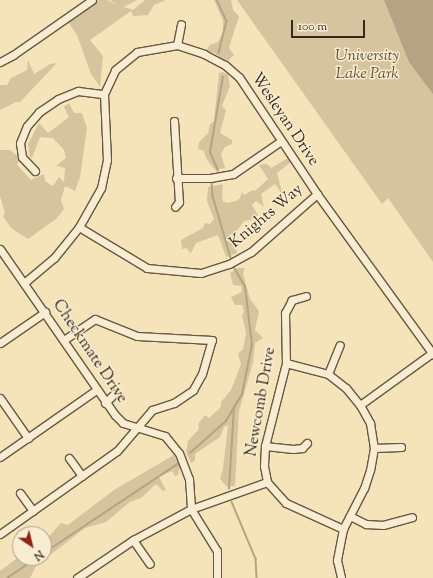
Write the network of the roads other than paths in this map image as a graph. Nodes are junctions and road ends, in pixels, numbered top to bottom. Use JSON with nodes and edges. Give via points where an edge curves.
{"nodes":[{"id":1,"x":92,"y":0,"type":"edge"},
{"id":2,"x":181,"y":24,"type":"dead end"},
{"id":3,"x":177,"y":45,"type":"junction"},
{"id":4,"x":0,"y":62,"type":"edge"},
{"id":5,"x":104,"y":94,"type":"junction"},
{"id":6,"x":174,"y":122,"type":"dead end"},
{"id":7,"x":281,"y":141,"type":"junction"},
{"id":8,"x":34,"y":170,"type":"dead end"},
{"id":9,"x":176,"y":178,"type":"junction"},
{"id":10,"x":317,"y":194,"type":"junction"},
{"id":11,"x":175,"y":207,"type":"dead end"},
{"id":12,"x":79,"y":227,"type":"junction"},
{"id":13,"x":0,"y":249,"type":"edge"},
{"id":14,"x":24,"y":283,"type":"junction"},
{"id":15,"x":306,"y":296,"type":"dead end"},
{"id":16,"x":45,"y":312,"type":"junction"},
{"id":17,"x":64,"y":340,"type":"junction"},
{"id":18,"x":0,"y":343,"type":"edge"},
{"id":19,"x":340,"y":345,"type":"dead end"},
{"id":20,"x":433,"y":353,"type":"edge"},
{"id":21,"x":286,"y":363,"type":"junction"},
{"id":22,"x":328,"y":374,"type":"junction"},
{"id":23,"x":96,"y":390,"type":"junction"},
{"id":24,"x":114,"y":394,"type":"dead end"},
{"id":25,"x":0,"y":398,"type":"edge"},
{"id":26,"x":105,"y":403,"type":"junction"},
{"id":27,"x":360,"y":405,"type":"junction"},
{"id":28,"x":139,"y":427,"type":"junction"},
{"id":29,"x":28,"y":438,"type":"junction"},
{"id":30,"x":307,"y":443,"type":"dead end"},
{"id":31,"x":265,"y":446,"type":"junction"},
{"id":32,"x":401,"y":447,"type":"dead end"},
{"id":33,"x":374,"y":448,"type":"junction"},
{"id":34,"x":0,"y":457,"type":"edge"},
{"id":35,"x":69,"y":458,"type":"dead end"},
{"id":36,"x":82,"y":476,"type":"junction"},
{"id":37,"x":267,"y":482,"type":"junction"},
{"id":38,"x":20,"y":493,"type":"dead end"},
{"id":39,"x":190,"y":509,"type":"junction"},
{"id":40,"x":33,"y":511,"type":"junction"},
{"id":41,"x":350,"y":516,"type":"junction"},
{"id":42,"x":412,"y":517,"type":"dead end"},
{"id":43,"x":343,"y":529,"type":"junction"},
{"id":44,"x":0,"y":534,"type":"edge"},
{"id":45,"x":133,"y":540,"type":"junction"},
{"id":46,"x":150,"y":564,"type":"dead end"},
{"id":47,"x":81,"y":577,"type":"edge"},
{"id":48,"x":217,"y":578,"type":"edge"},
{"id":49,"x":341,"y":578,"type":"edge"}],
"edges":[{"from":1,"to":4,"type":"street"},
{"from":2,"to":3,"type":"street"},
{"from":3,"to":5,"type":"street","name":"Wesleyan Drive","via":[[137,52],[124,60],[115,70]]},
{"from":3,"to":7,"type":"street","name":"Wesleyan Drive","via":[[204,54],[225,65],[239,77]]},
{"from":5,"to":8,"type":"street","via":[[78,91],[58,98],[39,112],[27,126],[20,143],[22,157]]},
{"from":5,"to":12,"type":"street","name":"Wesleyan Drive","via":[[107,160],[101,188]]},
{"from":6,"to":9,"type":"street"},
{"from":7,"to":9,"type":"street","via":[[233,174],[210,178]]},
{"from":7,"to":10,"type":"street","name":"Wesleyan Drive"},
{"from":9,"to":11,"type":"street","via":[[179,202]]},
{"from":10,"to":12,"type":"street","name":"Knights Way","via":[[251,252],[229,264],[201,273],[147,268]]},
{"from":10,"to":20,"type":"street","name":"Wesleyan Drive"},
{"from":12,"to":14,"type":"street","name":"Wesleyan Drive","via":[[54,258]]},
{"from":13,"to":14,"type":"street","name":"Checkmate Drive"},
{"from":14,"to":16,"type":"street","name":"Checkmate Drive"},
{"from":15,"to":21,"type":"street","name":"Newcomb Drive","via":[[292,300],[285,314]]},
{"from":16,"to":17,"type":"street","name":"Checkmate Drive"},
{"from":16,"to":18,"type":"street"},
{"from":17,"to":23,"type":"street","name":"Checkmate Drive"},
{"from":17,"to":28,"type":"street","via":[[95,319],[137,336],[212,340],[202,374],[193,390],[174,403],[152,410]]},
{"from":19,"to":22,"type":"street"},
{"from":20,"to":27,"type":"street"},
{"from":21,"to":22,"type":"street"},
{"from":21,"to":31,"type":"street","name":"Newcomb Drive"},
{"from":22,"to":27,"type":"street","via":[[346,388]]},
{"from":23,"to":26,"type":"street","name":"Checkmate Drive"},
{"from":23,"to":29,"type":"street"},
{"from":24,"to":26,"type":"street"},
{"from":25,"to":29,"type":"street"},
{"from":26,"to":28,"type":"street","name":"Checkmate Drive","via":[[123,423]]},
{"from":27,"to":33,"type":"street","via":[[370,424]]},
{"from":28,"to":36,"type":"street","via":[[117,451]]},
{"from":28,"to":39,"type":"street","name":"Checkmate Drive","via":[[165,436],[179,453],[189,479]]},
{"from":29,"to":34,"type":"street"},
{"from":30,"to":31,"type":"street","via":[[302,448],[293,449]]},
{"from":31,"to":37,"type":"street","name":"Newcomb Drive","via":[[264,466]]},
{"from":32,"to":33,"type":"street"},
{"from":33,"to":41,"type":"street","via":[[364,488]]},
{"from":35,"to":36,"type":"street"},
{"from":36,"to":40,"type":"street"},
{"from":37,"to":39,"type":"street"},
{"from":37,"to":43,"type":"street","via":[[286,503]]},
{"from":38,"to":40,"type":"street"},
{"from":39,"to":45,"type":"street"},
{"from":39,"to":48,"type":"street","via":[[217,551]]},
{"from":40,"to":44,"type":"street"},
{"from":41,"to":42,"type":"street","via":[[366,524],[383,525]]},
{"from":41,"to":43,"type":"street"},
{"from":43,"to":49,"type":"street","via":[[337,560]]},
{"from":45,"to":46,"type":"street"},
{"from":45,"to":47,"type":"street"}]}
